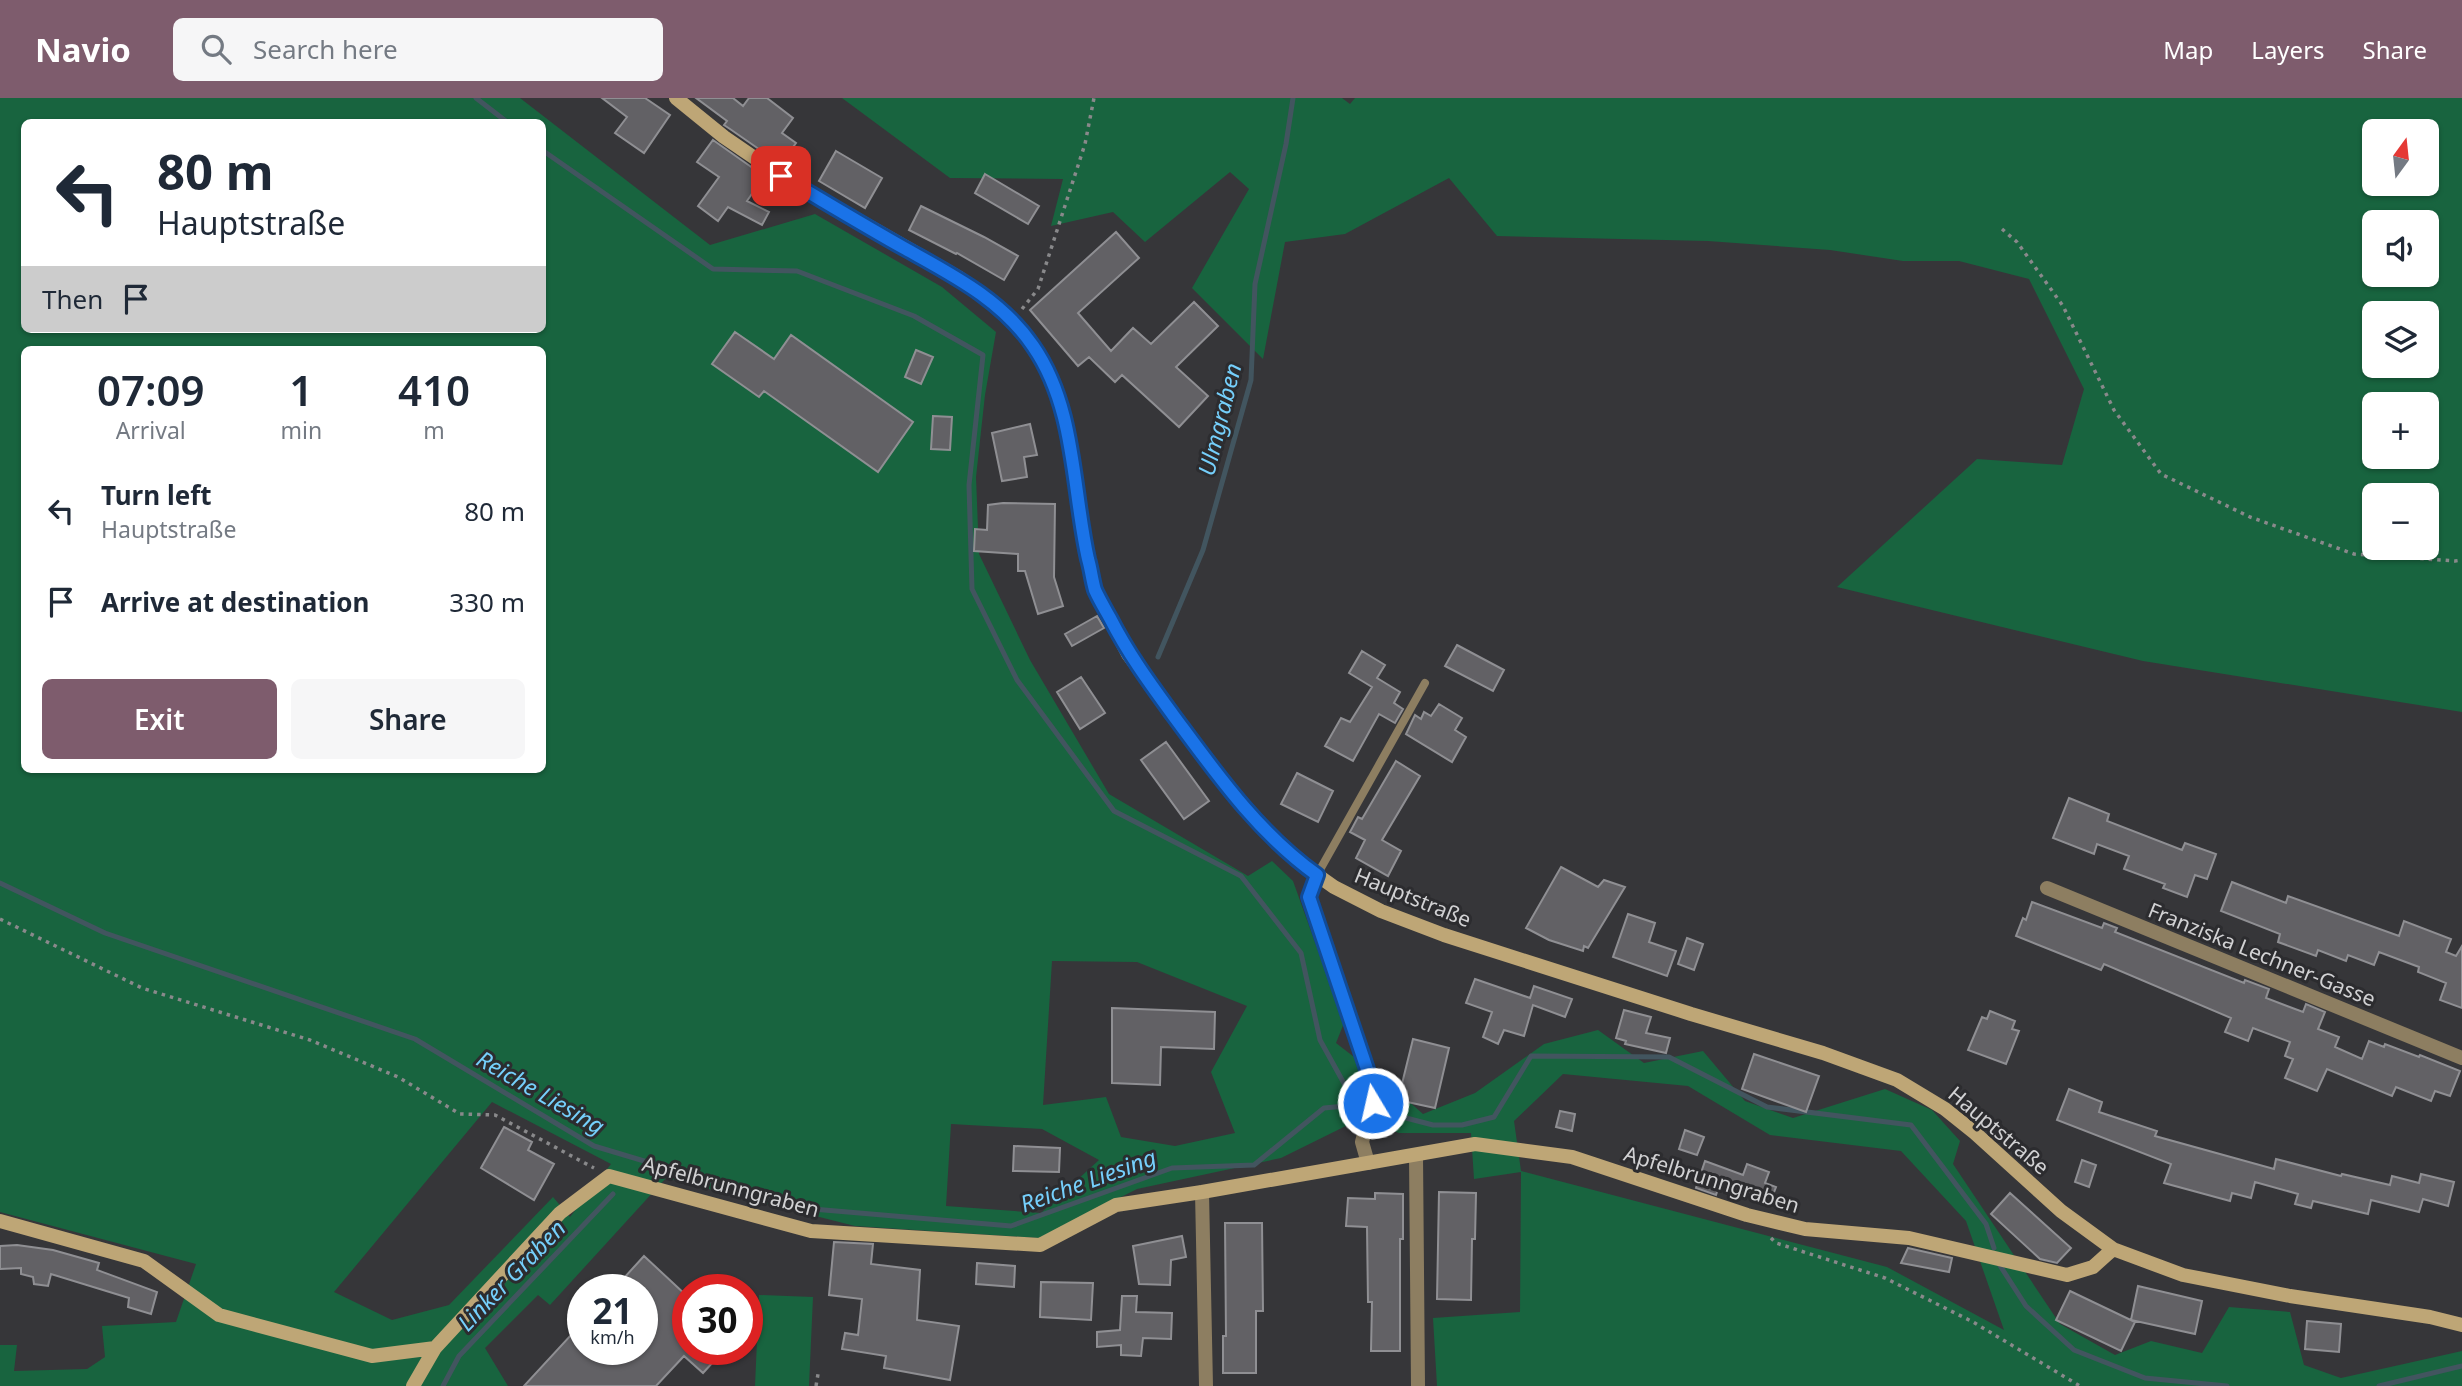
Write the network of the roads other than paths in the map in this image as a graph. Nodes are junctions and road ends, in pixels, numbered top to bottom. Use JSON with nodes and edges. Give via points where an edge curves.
{"nodes":[{"id":1,"x":676,"y":98,"type":"edge"},
{"id":2,"x":1424,"y":683,"type":"dead end"},
{"id":3,"x":1317,"y":875,"type":"junction"},
{"id":4,"x":2047,"y":888,"type":"dead end"},
{"id":5,"x":2462,"y":1058,"type":"edge"},
{"id":6,"x":1416,"y":1155,"type":"junction"},
{"id":7,"x":1368,"y":1163,"type":"junction"},
{"id":8,"x":1202,"y":1192,"type":"junction"},
{"id":9,"x":0,"y":1221,"type":"edge"},
{"id":10,"x":2113,"y":1249,"type":"junction"},
{"id":11,"x":2462,"y":1325,"type":"edge"},
{"id":12,"x":435,"y":1348,"type":"junction"},
{"id":13,"x":413,"y":1386,"type":"edge"},
{"id":14,"x":1206,"y":1386,"type":"edge"},
{"id":15,"x":1418,"y":1386,"type":"edge"}],
"edges":[{"from":1,"to":3,"type":"street","name":"Hauptstraße","via":[[781,176],[958,277],[988,298],[1033,346],[1050,376],[1067,427],[1095,590],[1128,654],[1248,812]]},
{"from":2,"to":3,"type":"lane"},
{"from":3,"to":7,"type":"street","via":[[1309,897],[1371,1081],[1373,1103],[1362,1142]]},
{"from":3,"to":10,"type":"street","name":"Hauptstraße","via":[[1369,905],[1434,931],[1897,1080],[1945,1109],[2061,1211]]},
{"from":4,"to":5,"type":"street","name":"Franziska Lechner-Gasse"},
{"from":6,"to":7,"type":"street","name":"Apfelbrunngraben"},
{"from":6,"to":10,"type":"street","name":"Apfelbrunngraben","via":[[1475,1144],[1572,1157],[1747,1216],[1805,1229],[1909,1238],[2067,1275],[2093,1267]]},
{"from":6,"to":15,"type":"street"},
{"from":7,"to":8,"type":"street","name":"Apfelbrunngraben"},
{"from":8,"to":12,"type":"street","name":"Apfelbrunngraben","via":[[1116,1205],[1051,1240],[1028,1245],[811,1231],[609,1176],[560,1213]]},
{"from":8,"to":14,"type":"street"},
{"from":9,"to":12,"type":"street","via":[[144,1261],[219,1315],[372,1356]]},
{"from":10,"to":11,"type":"street","name":"Hauptstraße","via":[[2183,1276]]},
{"from":12,"to":13,"type":"street"}]}
